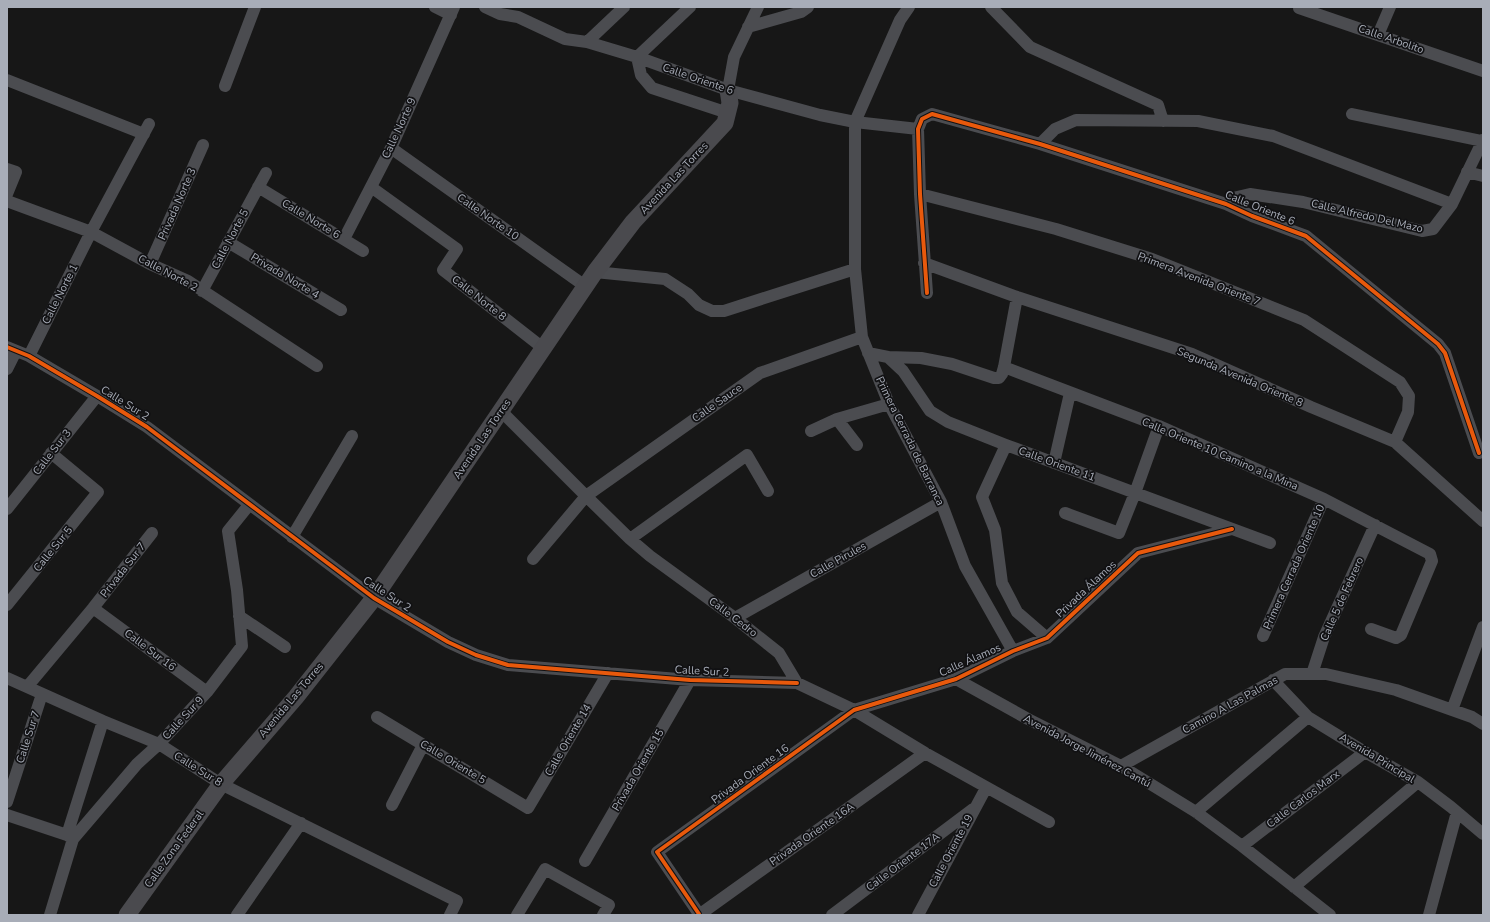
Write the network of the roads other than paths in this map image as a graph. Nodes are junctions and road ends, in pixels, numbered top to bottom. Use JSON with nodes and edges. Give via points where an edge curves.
{"nodes":[{"id":1,"x":254,"y":7,"type":"edge"},
{"id":2,"x":434,"y":7,"type":"edge"},
{"id":3,"x":485,"y":7,"type":"edge"},
{"id":4,"x":624,"y":7,"type":"edge"},
{"id":5,"x":690,"y":7,"type":"edge"},
{"id":6,"x":758,"y":7,"type":"edge"},
{"id":7,"x":808,"y":7,"type":"edge"},
{"id":8,"x":909,"y":7,"type":"edge"},
{"id":9,"x":991,"y":7,"type":"edge"},
{"id":10,"x":1390,"y":7,"type":"edge"},
{"id":11,"x":1299,"y":8,"type":"edge"},
{"id":12,"x":452,"y":11,"type":"edge"},
{"id":13,"x":521,"y":12,"type":"edge"},
{"id":14,"x":748,"y":27,"type":"junction"},
{"id":15,"x":1378,"y":35,"type":"junction"},
{"id":16,"x":588,"y":42,"type":"junction"},
{"id":17,"x":637,"y":57,"type":"junction"},
{"id":18,"x":1483,"y":71,"type":"edge"},
{"id":19,"x":7,"y":80,"type":"edge"},
{"id":20,"x":226,"y":86,"type":"dead end"},
{"id":21,"x":728,"y":90,"type":"junction"},
{"id":22,"x":728,"y":113,"type":"junction"},
{"id":23,"x":1352,"y":114,"type":"dead end"},
{"id":24,"x":1163,"y":120,"type":"junction"},
{"id":25,"x":856,"y":122,"type":"junction"},
{"id":26,"x":918,"y":129,"type":"junction"},
{"id":27,"x":1483,"y":140,"type":"edge"},
{"id":28,"x":1040,"y":144,"type":"junction"},
{"id":29,"x":203,"y":145,"type":"dead end"},
{"id":30,"x":391,"y":148,"type":"junction"},
{"id":31,"x":7,"y":169,"type":"edge"},
{"id":32,"x":1467,"y":172,"type":"junction"},
{"id":33,"x":266,"y":173,"type":"dead end"},
{"id":34,"x":1483,"y":176,"type":"edge"},
{"id":35,"x":258,"y":187,"type":"junction"},
{"id":36,"x":371,"y":187,"type":"junction"},
{"id":37,"x":7,"y":194,"type":"edge"},
{"id":38,"x":920,"y":194,"type":"junction"},
{"id":39,"x":7,"y":201,"type":"edge"},
{"id":40,"x":1226,"y":204,"type":"junction"},
{"id":41,"x":1452,"y":204,"type":"junction"},
{"id":42,"x":91,"y":232,"type":"junction"},
{"id":43,"x":344,"y":239,"type":"junction"},
{"id":44,"x":228,"y":242,"type":"junction"},
{"id":45,"x":363,"y":251,"type":"dead end"},
{"id":46,"x":924,"y":263,"type":"junction"},
{"id":47,"x":150,"y":264,"type":"junction"},
{"id":48,"x":855,"y":269,"type":"junction"},
{"id":49,"x":595,"y":272,"type":"junction"},
{"id":50,"x":585,"y":286,"type":"junction"},
{"id":51,"x":202,"y":290,"type":"junction"},
{"id":52,"x":927,"y":292,"type":"dead end"},
{"id":53,"x":1017,"y":297,"type":"junction"},
{"id":54,"x":341,"y":310,"type":"dead end"},
{"id":55,"x":862,"y":337,"type":"junction"},
{"id":56,"x":544,"y":348,"type":"junction"},
{"id":57,"x":12,"y":349,"type":"edge"},
{"id":58,"x":868,"y":353,"type":"junction"},
{"id":59,"x":29,"y":356,"type":"junction"},
{"id":60,"x":888,"y":357,"type":"junction"},
{"id":61,"x":317,"y":366,"type":"dead end"},
{"id":62,"x":1004,"y":367,"type":"junction"},
{"id":63,"x":7,"y":369,"type":"edge"},
{"id":64,"x":1070,"y":393,"type":"junction"},
{"id":65,"x":97,"y":396,"type":"junction"},
{"id":66,"x":889,"y":404,"type":"junction"},
{"id":67,"x":501,"y":412,"type":"junction"},
{"id":68,"x":837,"y":419,"type":"junction"},
{"id":69,"x":1159,"y":426,"type":"junction"},
{"id":70,"x":811,"y":431,"type":"dead end"},
{"id":71,"x":352,"y":436,"type":"dead end"},
{"id":72,"x":1395,"y":442,"type":"junction"},
{"id":73,"x":857,"y":445,"type":"dead end"},
{"id":74,"x":1006,"y":445,"type":"junction"},
{"id":75,"x":51,"y":453,"type":"junction"},
{"id":76,"x":1479,"y":453,"type":"dead end"},
{"id":77,"x":1054,"y":463,"type":"junction"},
{"id":78,"x":768,"y":491,"type":"dead end"},
{"id":79,"x":1135,"y":493,"type":"junction"},
{"id":80,"x":586,"y":496,"type":"junction"},
{"id":81,"x":1324,"y":499,"type":"junction"},
{"id":82,"x":941,"y":502,"type":"junction"},
{"id":83,"x":249,"y":505,"type":"junction"},
{"id":84,"x":7,"y":509,"type":"edge"},
{"id":85,"x":1065,"y":513,"type":"dead end"},
{"id":86,"x":1483,"y":521,"type":"edge"},
{"id":87,"x":1376,"y":525,"type":"junction"},
{"id":88,"x":1232,"y":529,"type":"junction"},
{"id":89,"x":152,"y":533,"type":"dead end"},
{"id":90,"x":292,"y":537,"type":"junction"},
{"id":91,"x":630,"y":539,"type":"junction"},
{"id":92,"x":1270,"y":543,"type":"dead end"},
{"id":93,"x":533,"y":559,"type":"dead end"},
{"id":94,"x":374,"y":598,"type":"junction"},
{"id":95,"x":7,"y":605,"type":"edge"},
{"id":96,"x":93,"y":608,"type":"junction"},
{"id":97,"x":239,"y":616,"type":"junction"},
{"id":98,"x":735,"y":618,"type":"junction"},
{"id":99,"x":1483,"y":627,"type":"edge"},
{"id":100,"x":1371,"y":629,"type":"dead end"},
{"id":101,"x":1263,"y":636,"type":"dead end"},
{"id":102,"x":1047,"y":638,"type":"junction"},
{"id":103,"x":286,"y":647,"type":"dead end"},
{"id":104,"x":1013,"y":651,"type":"junction"},
{"id":105,"x":608,"y":672,"type":"junction"},
{"id":106,"x":1312,"y":674,"type":"junction"},
{"id":107,"x":7,"y":678,"type":"edge"},
{"id":108,"x":956,"y":679,"type":"junction"},
{"id":109,"x":690,"y":680,"type":"junction"},
{"id":110,"x":1273,"y":680,"type":"junction"},
{"id":111,"x":797,"y":683,"type":"junction"},
{"id":112,"x":27,"y":687,"type":"junction"},
{"id":113,"x":206,"y":692,"type":"junction"},
{"id":114,"x":42,"y":694,"type":"junction"},
{"id":115,"x":854,"y":710,"type":"junction"},
{"id":116,"x":1452,"y":710,"type":"junction"},
{"id":117,"x":377,"y":717,"type":"dead end"},
{"id":118,"x":1308,"y":717,"type":"junction"},
{"id":119,"x":103,"y":721,"type":"junction"},
{"id":120,"x":1483,"y":724,"type":"edge"},
{"id":121,"x":159,"y":744,"type":"junction"},
{"id":122,"x":423,"y":745,"type":"junction"},
{"id":123,"x":1365,"y":752,"type":"junction"},
{"id":124,"x":925,"y":754,"type":"junction"},
{"id":125,"x":1121,"y":766,"type":"junction"},
{"id":126,"x":1418,"y":782,"type":"junction"},
{"id":127,"x":221,"y":784,"type":"junction"},
{"id":128,"x":986,"y":788,"type":"junction"},
{"id":129,"x":7,"y":802,"type":"edge"},
{"id":130,"x":392,"y":805,"type":"dead end"},
{"id":131,"x":528,"y":808,"type":"joint"},
{"id":132,"x":973,"y":809,"type":"junction"},
{"id":133,"x":1196,"y":812,"type":"junction"},
{"id":134,"x":1457,"y":812,"type":"junction"},
{"id":135,"x":7,"y":815,"type":"edge"},
{"id":136,"x":1049,"y":822,"type":"dead end"},
{"id":137,"x":301,"y":823,"type":"junction"},
{"id":138,"x":1483,"y":834,"type":"edge"},
{"id":139,"x":70,"y":837,"type":"junction"},
{"id":140,"x":1242,"y":846,"type":"junction"},
{"id":141,"x":585,"y":861,"type":"dead end"},
{"id":142,"x":1294,"y":887,"type":"junction"},
{"id":143,"x":921,"y":914,"type":"edge"},
{"id":144,"x":50,"y":915,"type":"edge"},
{"id":145,"x":127,"y":915,"type":"edge"},
{"id":146,"x":237,"y":915,"type":"edge"},
{"id":147,"x":450,"y":915,"type":"edge"},
{"id":148,"x":517,"y":915,"type":"edge"},
{"id":149,"x":603,"y":915,"type":"edge"},
{"id":150,"x":699,"y":915,"type":"edge"},
{"id":151,"x":832,"y":915,"type":"edge"},
{"id":152,"x":1330,"y":915,"type":"edge"},
{"id":153,"x":1429,"y":915,"type":"edge"}],
"edges":[{"from":1,"to":20,"type":"street"},
{"from":2,"to":12,"type":"street"},
{"from":3,"to":13,"type":"street","name":"Calle Oriente 6","via":[[500,14]]},
{"from":4,"to":16,"type":"street"},
{"from":5,"to":17,"type":"street"},
{"from":6,"to":14,"type":"street"},
{"from":7,"to":14,"type":"street","via":[[801,12]]},
{"from":8,"to":25,"type":"street","via":[[900,20]]},
{"from":9,"to":24,"type":"street","via":[[1030,46],[1158,105]]},
{"from":10,"to":15,"type":"street"},
{"from":11,"to":15,"type":"street","name":"Calle Arbolito"},
{"from":12,"to":30,"type":"street","name":"Calle Norte 9"},
{"from":13,"to":16,"type":"street","name":"Calle Oriente 6","via":[[565,39]]},
{"from":14,"to":21,"type":"street","via":[[734,57]]},
{"from":15,"to":18,"type":"street","name":"Calle Arbolito"},
{"from":16,"to":17,"type":"street","name":"Calle Oriente 6"},
{"from":17,"to":21,"type":"street","name":"Calle Oriente 6"},
{"from":17,"to":22,"type":"street","via":[[641,75],[652,88]]},
{"from":19,"to":42,"type":"street","name":"Calle Norte 1","via":[[146,129]]},
{"from":21,"to":22,"type":"main road","name":"Avenida Las Torres"},
{"from":21,"to":25,"type":"street","name":"Calle Oriente 6"},
{"from":22,"to":49,"type":"main road","name":"Avenida Las Torres","via":[[725,123],[633,222]]},
{"from":23,"to":27,"type":"street"},
{"from":24,"to":28,"type":"street","via":[[1076,120],[1055,129]]},
{"from":24,"to":41,"type":"street","via":[[1198,121],[1273,136]]},
{"from":25,"to":26,"type":"street","name":"Calle Oriente 6"},
{"from":25,"to":48,"type":"street","name":"Primera Cerrada de Barranca"},
{"from":26,"to":28,"type":"street","name":"Calle Oriente 6","via":[[922,119],[932,114]]},
{"from":26,"to":38,"type":"street"},
{"from":27,"to":32,"type":"street","name":"Calle Alfredo Del Mazo"},
{"from":28,"to":40,"type":"street","name":"Calle Oriente 6"},
{"from":29,"to":47,"type":"street","name":"Privada Norte 3"},
{"from":30,"to":36,"type":"street","name":"Calle Norte 9"},
{"from":30,"to":50,"type":"street","name":"Calle Norte 10"},
{"from":31,"to":37,"type":"street","via":[[16,172]]},
{"from":32,"to":34,"type":"street"},
{"from":32,"to":41,"type":"street","name":"Calle Alfredo Del Mazo"},
{"from":33,"to":35,"type":"street","name":"Calle Norte 5"},
{"from":35,"to":43,"type":"street","name":"Calle Norte 6"},
{"from":35,"to":44,"type":"street","name":"Calle Norte 5"},
{"from":36,"to":43,"type":"street","name":"Calle Norte 9"},
{"from":36,"to":56,"type":"street","name":"Calle Norte 8","via":[[457,249],[443,270]]},
{"from":38,"to":46,"type":"street"},
{"from":38,"to":72,"type":"street","name":"Primera Avenida Oriente 7","via":[[1056,229],[1152,259],[1304,320],[1400,382],[1409,396],[1408,412]]},
{"from":39,"to":42,"type":"street","name":"Calle Norte 2"},
{"from":40,"to":41,"type":"street","name":"Calle Alfredo Del Mazo","via":[[1233,198],[1250,194],[1303,202],[1422,231],[1433,229]]},
{"from":40,"to":76,"type":"street","name":"Calle Oriente 6","via":[[1306,236],[1438,344],[1445,352]]},
{"from":42,"to":47,"type":"street","name":"Calle Norte 2"},
{"from":42,"to":59,"type":"street","name":"Calle Norte 1"},
{"from":43,"to":45,"type":"street","name":"Calle Norte 6"},
{"from":44,"to":51,"type":"street","name":"Calle Norte 5"},
{"from":44,"to":54,"type":"street","name":"Privada Norte 4"},
{"from":46,"to":52,"type":"street"},
{"from":46,"to":53,"type":"street","name":"Segunda Avenida Oriente 8"},
{"from":47,"to":51,"type":"street","name":"Calle Norte 2"},
{"from":48,"to":49,"type":"street","via":[[724,311],[712,311],[699,305],[688,294],[665,279]]},
{"from":48,"to":55,"type":"street","name":"Primera Cerrada de Barranca"},
{"from":49,"to":50,"type":"main road","name":"Avenida Las Torres"},
{"from":50,"to":56,"type":"main road","name":"Avenida Las Torres"},
{"from":51,"to":61,"type":"street","name":"Calle Norte 2"},
{"from":53,"to":62,"type":"street"},
{"from":53,"to":72,"type":"street","name":"Segunda Avenida Oriente 8","via":[[1192,354]]},
{"from":55,"to":58,"type":"street","name":"Primera Cerrada de Barranca"},
{"from":55,"to":80,"type":"street","name":"Calle Sauce","via":[[760,373]]},
{"from":56,"to":67,"type":"main road","name":"Avenida Las Torres"},
{"from":57,"to":59,"type":"street","name":"Calle Sur 2"},
{"from":57,"to":63,"type":"street"},
{"from":58,"to":60,"type":"street"},
{"from":58,"to":66,"type":"street","name":"Primera Cerrada de Barranca"},
{"from":59,"to":65,"type":"street","name":"Calle Sur 2"},
{"from":60,"to":62,"type":"street","via":[[922,358],[952,364],[994,378],[999,378]]},
{"from":60,"to":74,"type":"street","name":"Calle Oriente 11","via":[[903,371],[930,412],[948,422]]},
{"from":62,"to":64,"type":"street","name":"Calle Oriente 10 Camino a la Mina"},
{"from":64,"to":69,"type":"street","name":"Calle Oriente 10 Camino a la Mina"},
{"from":64,"to":77,"type":"street"},
{"from":65,"to":75,"type":"street","name":"Calle Sur 3"},
{"from":65,"to":83,"type":"street","name":"Calle Sur 2","via":[[146,427]]},
{"from":66,"to":68,"type":"street"},
{"from":66,"to":82,"type":"street","name":"Primera Cerrada de Barranca"},
{"from":67,"to":80,"type":"street","name":"Calle Cedro"},
{"from":67,"to":94,"type":"main road","name":"Avenida Las Torres"},
{"from":68,"to":70,"type":"street"},
{"from":68,"to":73,"type":"street"},
{"from":69,"to":79,"type":"street"},
{"from":69,"to":81,"type":"street","name":"Calle Oriente 10 Camino a la Mina"},
{"from":71,"to":90,"type":"street"},
{"from":72,"to":86,"type":"street","name":"Segunda Avenida Oriente 8"},
{"from":74,"to":77,"type":"street","name":"Calle Oriente 11"},
{"from":74,"to":102,"type":"street","via":[[982,497],[995,530],[1002,584],[1017,612]]},
{"from":75,"to":84,"type":"street","name":"Calle Sur 3"},
{"from":75,"to":95,"type":"street","name":"Calle Sur 5","via":[[98,492]]},
{"from":77,"to":79,"type":"street","name":"Calle Oriente 11"},
{"from":78,"to":91,"type":"street","via":[[747,455]]},
{"from":79,"to":85,"type":"street","via":[[1119,534]]},
{"from":79,"to":88,"type":"street","name":"Calle Oriente 11"},
{"from":80,"to":91,"type":"street","name":"Calle Cedro"},
{"from":80,"to":93,"type":"street","name":"Calle Sauce"},
{"from":81,"to":87,"type":"street","name":"Calle Oriente 10 Camino a la Mina"},
{"from":81,"to":101,"type":"street","name":"Primera Cerrada Oriente 10"},
{"from":82,"to":98,"type":"street","name":"Calle Pirules"},
{"from":82,"to":104,"type":"street","name":"Primera Cerrada de Barranca","via":[[965,566]]},
{"from":83,"to":90,"type":"street","name":"Calle Sur 2"},
{"from":83,"to":97,"type":"street","name":"Calle Sur 9","via":[[228,531]]},
{"from":87,"to":100,"type":"street","name":"Calle Oriente 10 Camino a la Mina","via":[[1430,554],[1432,561],[1401,635],[1396,638]]},
{"from":87,"to":106,"type":"street","name":"Calle 5 de Febrero","via":[[1324,637]]},
{"from":88,"to":92,"type":"street","name":"Calle Oriente 11"},
{"from":88,"to":102,"type":"street","name":"Privada Álamos","via":[[1138,553]]},
{"from":89,"to":96,"type":"street","name":"Privada Sur 7"},
{"from":90,"to":94,"type":"street","name":"Calle Sur 2"},
{"from":91,"to":98,"type":"street","name":"Calle Cedro"},
{"from":94,"to":105,"type":"street","name":"Calle Sur 2","via":[[476,656],[508,665]]},
{"from":94,"to":127,"type":"main road","name":"Avenida Las Torres","via":[[296,697]]},
{"from":96,"to":112,"type":"street"},
{"from":96,"to":113,"type":"street","name":"Calle Sur 16"},
{"from":97,"to":103,"type":"street"},
{"from":97,"to":113,"type":"street","name":"Calle Sur 9","via":[[242,646]]},
{"from":98,"to":111,"type":"street","name":"Calle Cedro","via":[[779,653]]},
{"from":99,"to":116,"type":"street"},
{"from":102,"to":104,"type":"street","name":"Calle Álamos"},
{"from":104,"to":108,"type":"street","name":"Calle Álamos"},
{"from":105,"to":109,"type":"street","name":"Calle Sur 2"},
{"from":105,"to":131,"type":"street","name":"Calle Oriente 14"},
{"from":106,"to":110,"type":"street","name":"Camino A Las Palmas","via":[[1285,674]]},
{"from":106,"to":116,"type":"street","name":"Camino A Las Palmas","via":[[1326,674],[1396,690]]},
{"from":107,"to":112,"type":"street","name":"Calle Sur 8"},
{"from":108,"to":115,"type":"street","name":"Calle Álamos"},
{"from":108,"to":125,"type":"street","name":"Avenida Jorge Jiménez Cantú"},
{"from":109,"to":111,"type":"street","name":"Calle Sur 2"},
{"from":109,"to":141,"type":"street","name":"Privada Oriente 15"},
{"from":110,"to":118,"type":"street","name":"Avenida Principal"},
{"from":110,"to":125,"type":"street","name":"Camino A Las Palmas"},
{"from":111,"to":115,"type":"street"},
{"from":112,"to":114,"type":"street","name":"Calle Sur 8"},
{"from":113,"to":121,"type":"street","name":"Calle Sur 9"},
{"from":114,"to":119,"type":"street","name":"Calle Sur 8"},
{"from":114,"to":129,"type":"street","name":"Calle Sur 7"},
{"from":115,"to":124,"type":"street"},
{"from":115,"to":150,"type":"street","name":"Privada Oriente 16","via":[[656,852]]},
{"from":116,"to":120,"type":"street","name":"Camino A Las Palmas"},
{"from":117,"to":122,"type":"street","name":"Calle Oriente 5"},
{"from":118,"to":123,"type":"street","name":"Avenida Principal"},
{"from":118,"to":133,"type":"street"},
{"from":119,"to":121,"type":"street","name":"Calle Sur 8"},
{"from":119,"to":139,"type":"street"},
{"from":121,"to":127,"type":"street","name":"Calle Sur 8"},
{"from":121,"to":139,"type":"street","name":"Calle Sur 9","via":[[137,764]]},
{"from":122,"to":130,"type":"street"},
{"from":122,"to":131,"type":"street","name":"Calle Oriente 5"},
{"from":123,"to":126,"type":"street","name":"Avenida Principal"},
{"from":123,"to":140,"type":"street","name":"Calle Carlos Marx"},
{"from":124,"to":128,"type":"street"},
{"from":124,"to":150,"type":"street","name":"Privada Oriente 16A"},
{"from":125,"to":133,"type":"street","name":"Avenida Jorge Jiménez Cantú"},
{"from":126,"to":134,"type":"street","name":"Avenida Principal"},
{"from":126,"to":142,"type":"street"},
{"from":127,"to":137,"type":"street","name":"Calle Sur 8"},
{"from":127,"to":145,"type":"main road","name":"Calle Zona Federal"},
{"from":128,"to":132,"type":"street","name":"Calle Oriente 19"},
{"from":128,"to":136,"type":"street"},
{"from":132,"to":143,"type":"street","name":"Calle Oriente 19"},
{"from":132,"to":151,"type":"street","name":"Calle Oriente 17A"},
{"from":133,"to":140,"type":"street","name":"Avenida Jorge Jiménez Cantú"},
{"from":134,"to":138,"type":"street","name":"Avenida Principal"},
{"from":134,"to":153,"type":"street"},
{"from":135,"to":139,"type":"street"},
{"from":137,"to":146,"type":"street"},
{"from":137,"to":147,"type":"street","name":"Calle Sur 8","via":[[457,901]]},
{"from":139,"to":144,"type":"street","name":"Calle Sur 9"},
{"from":140,"to":142,"type":"street","name":"Avenida Jorge Jiménez Cantú"},
{"from":142,"to":152,"type":"street","name":"Avenida Jorge Jiménez Cantú"},
{"from":148,"to":149,"type":"street","via":[[545,869],[609,905]]}]}
